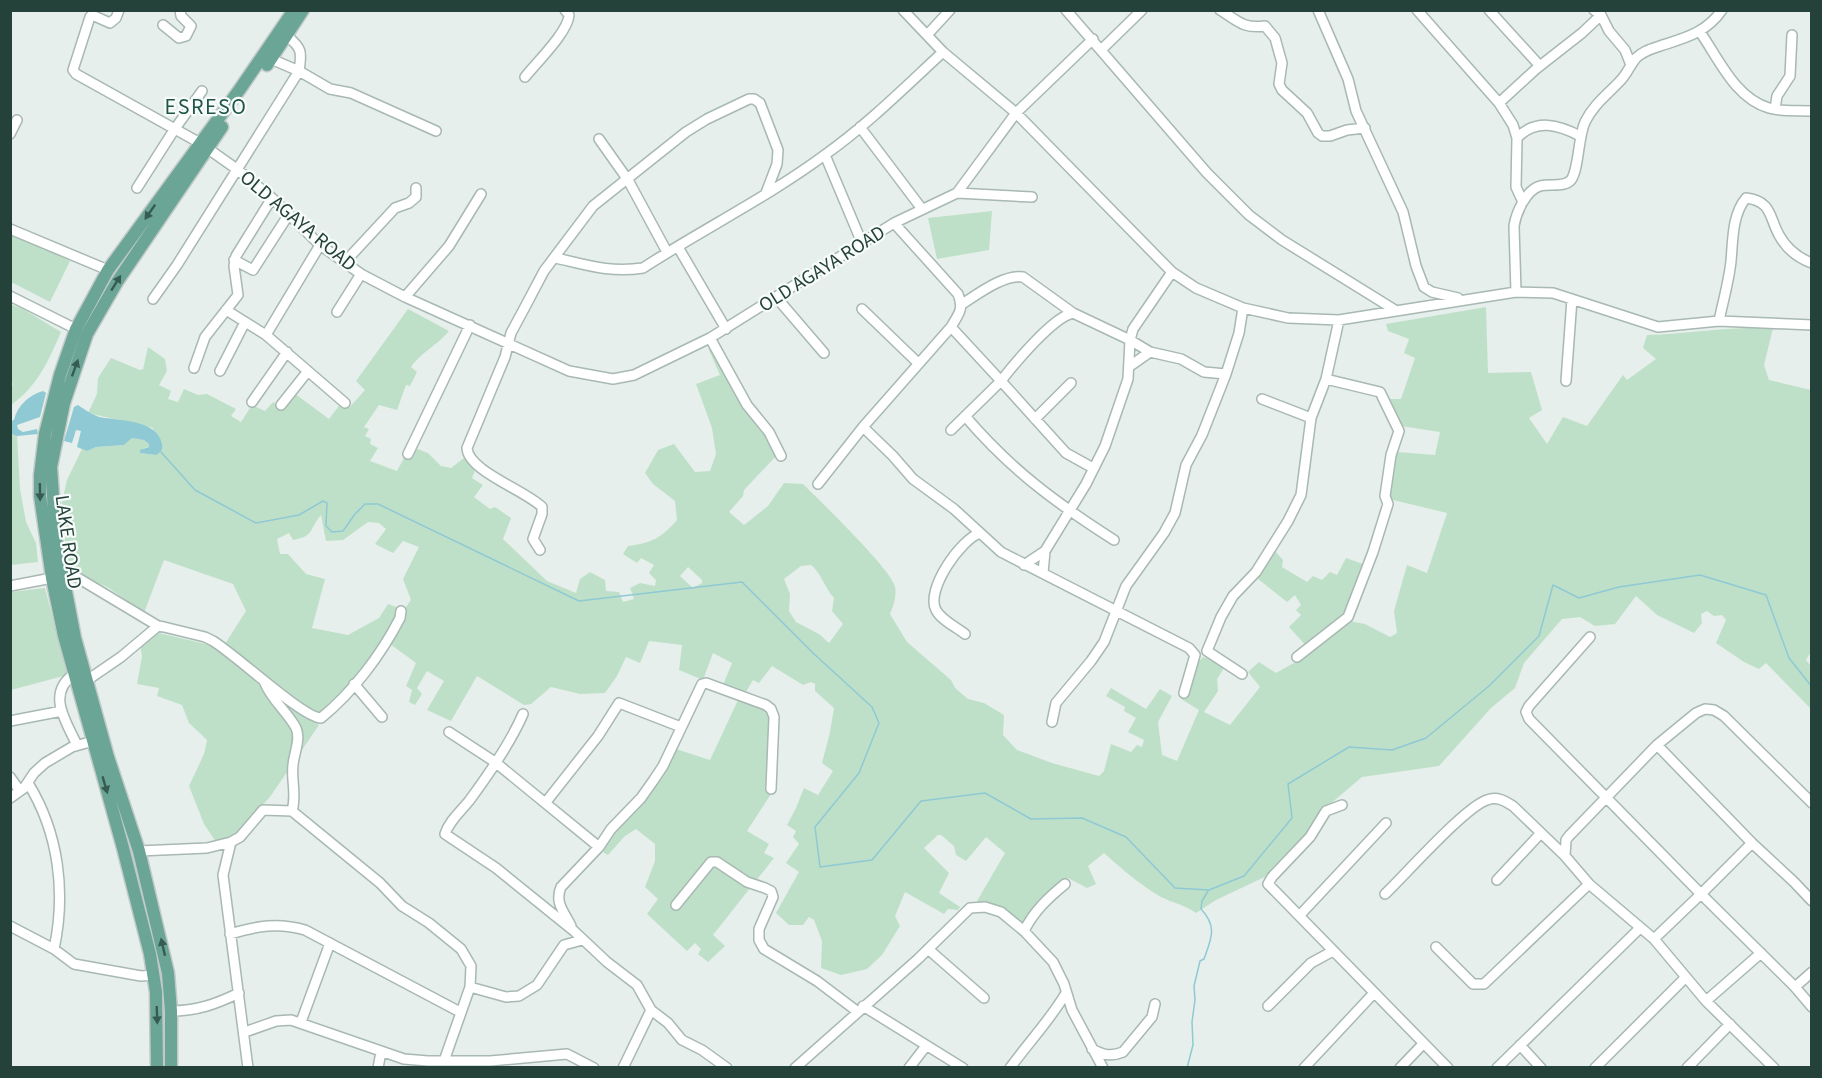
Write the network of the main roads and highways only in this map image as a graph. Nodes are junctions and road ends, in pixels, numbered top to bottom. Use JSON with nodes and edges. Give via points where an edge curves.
{"nodes":[{"id":1,"x":294,"y":10,"type":"edge"},
{"id":2,"x":303,"y":10,"type":"edge"},
{"id":3,"x":203,"y":146,"type":"junction"},
{"id":4,"x":59,"y":399,"type":"junction"},
{"id":5,"x":58,"y":577,"type":"junction"},
{"id":6,"x":157,"y":1068,"type":"edge"},
{"id":7,"x":171,"y":1068,"type":"edge"}],
"edges":[{"from":1,"to":3,"type":"main road","name":"LAKE ROAD"},
{"from":2,"to":3,"type":"main road","name":"LAKE ROAD","via":[[271,59]]},
{"from":4,"to":3,"type":"main road","name":"LAKE ROAD","one_way":true,"via":[[96,316]]},
{"from":3,"to":4,"type":"main road","name":"LAKE ROAD","one_way":true,"via":[[108,270],[76,329]]},
{"from":4,"to":5,"type":"main road","name":"LAKE ROAD","via":[[40,475],[40,496]]},
{"from":5,"to":6,"type":"main road","name":"LAKE ROAD","one_way":true,"via":[[64,636],[154,975]]},
{"from":7,"to":5,"type":"main road","name":"LAKE ROAD","one_way":true,"via":[[168,973],[151,894]]}]}
